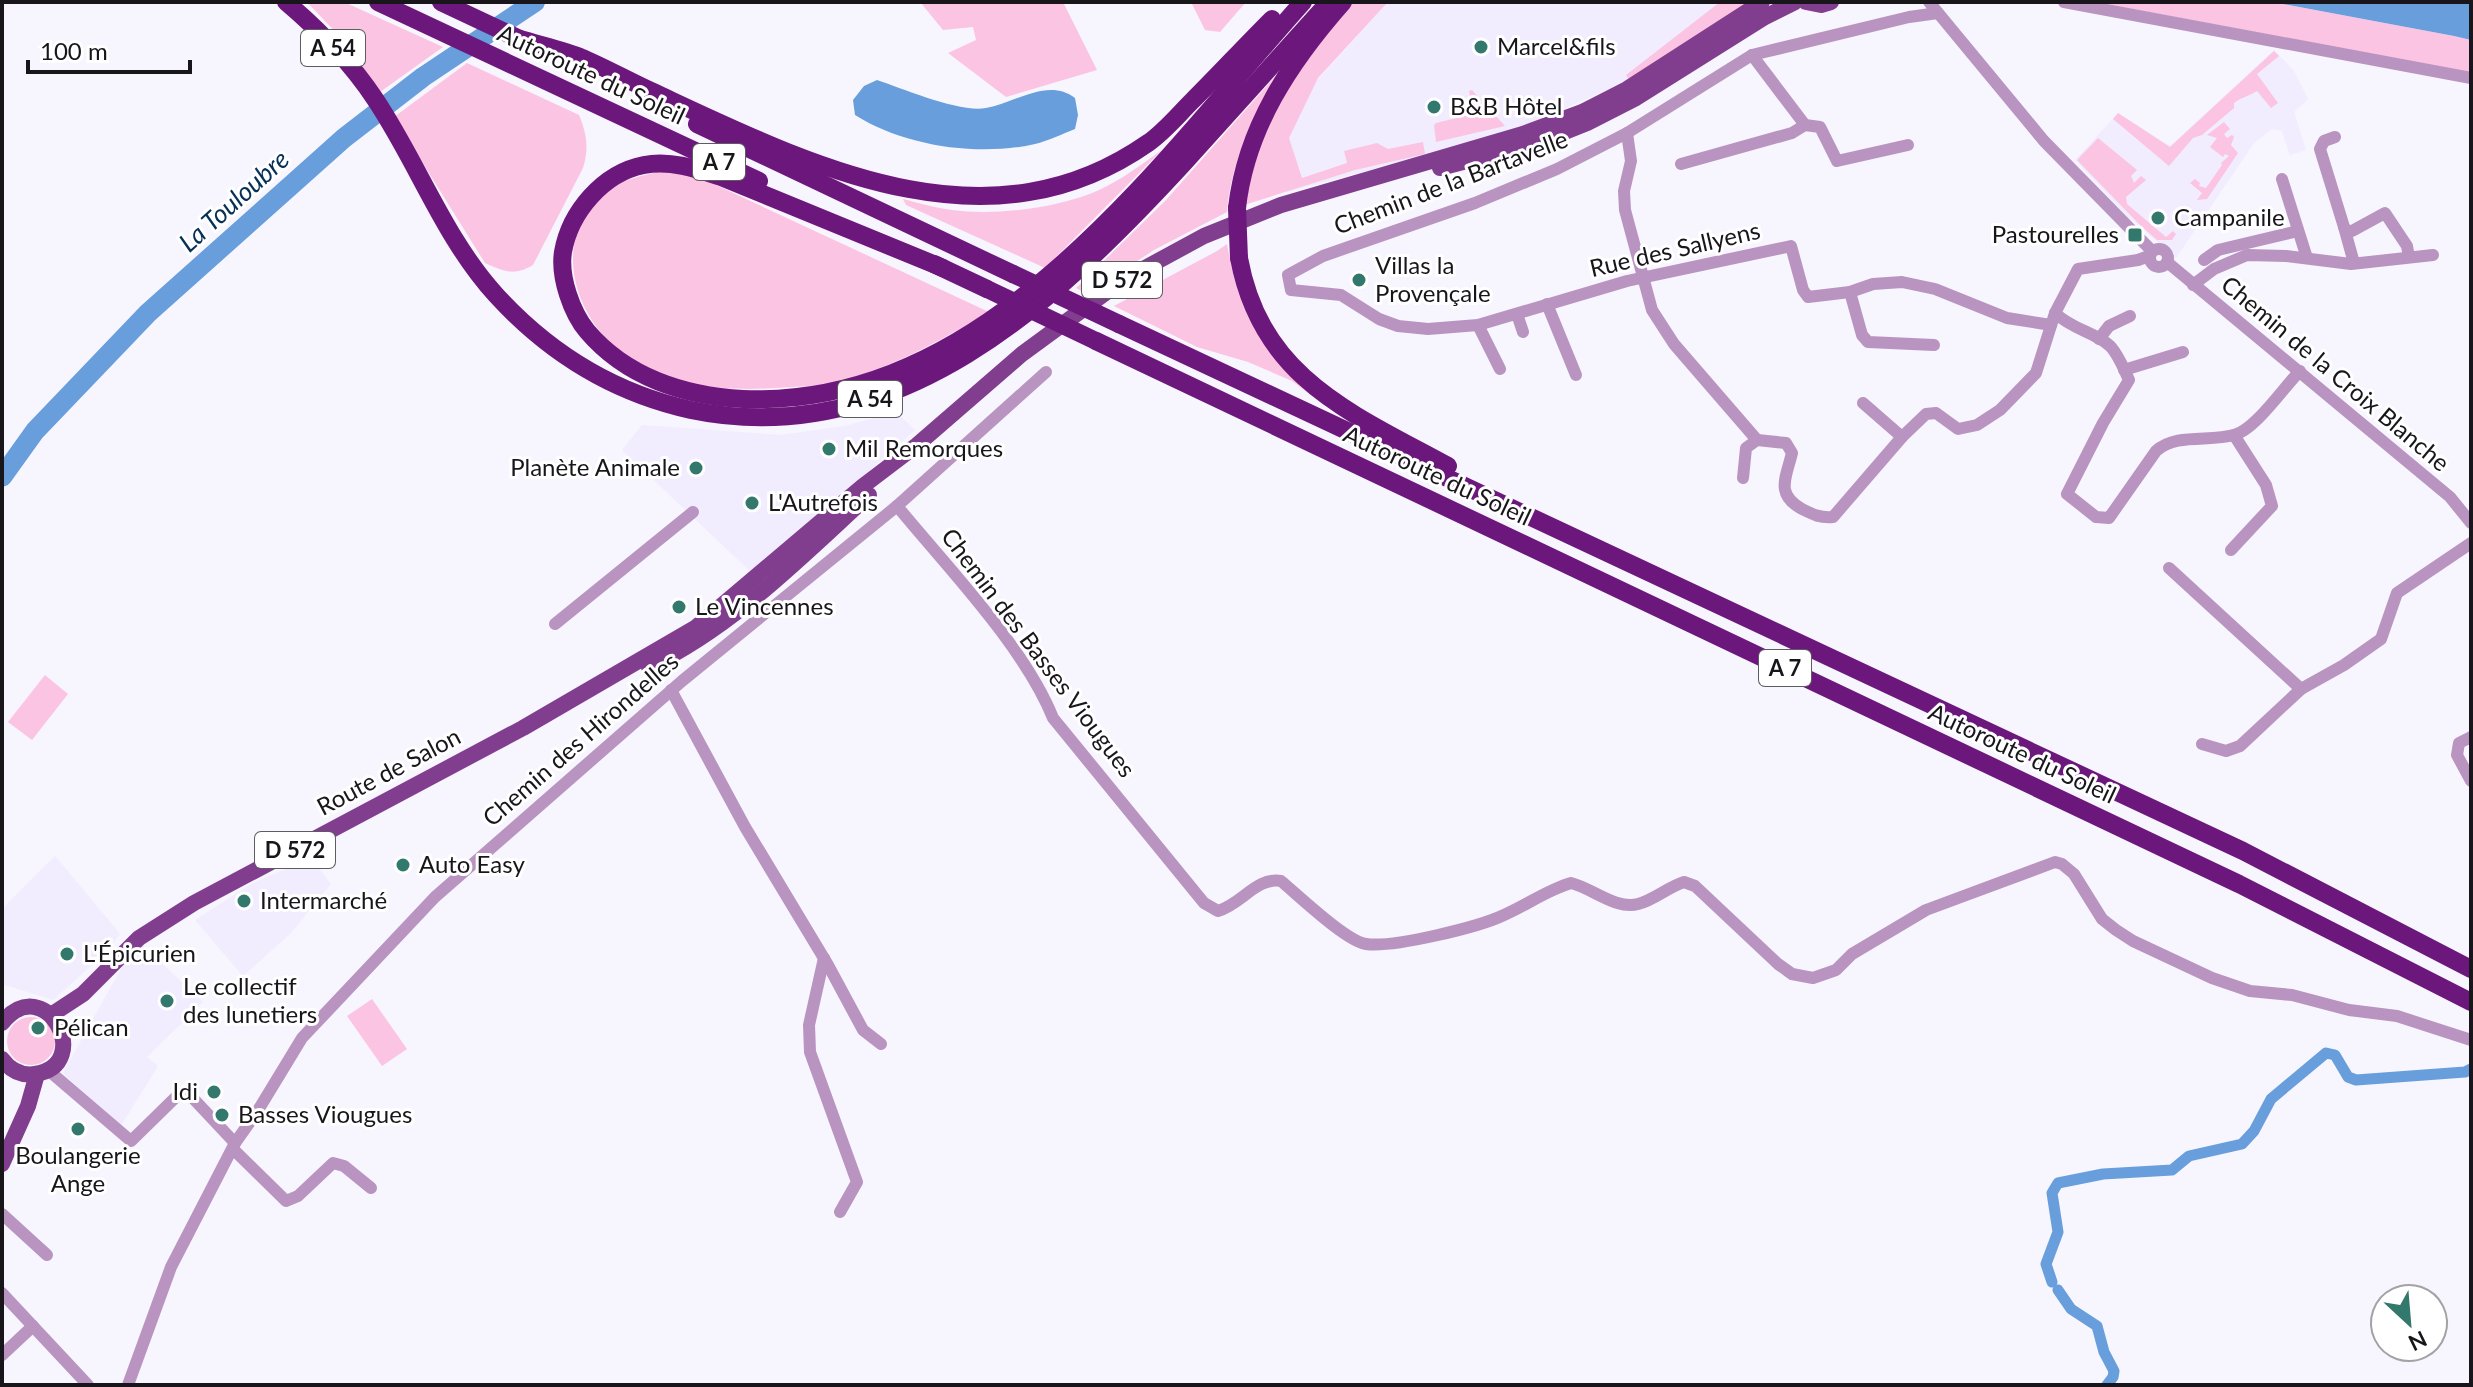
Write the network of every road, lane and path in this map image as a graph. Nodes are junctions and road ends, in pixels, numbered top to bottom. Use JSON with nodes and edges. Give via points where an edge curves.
{"nodes":[{"id":1,"x":286,"y":2,"type":"edge"},
{"id":2,"x":378,"y":2,"type":"edge"},
{"id":3,"x":441,"y":2,"type":"edge"},
{"id":4,"x":1290,"y":2,"type":"edge"},
{"id":5,"x":1303,"y":2,"type":"edge"},
{"id":6,"x":1329,"y":2,"type":"edge"},
{"id":7,"x":1343,"y":2,"type":"edge"},
{"id":8,"x":1762,"y":2,"type":"edge"},
{"id":9,"x":1795,"y":2,"type":"edge"},
{"id":10,"x":1806,"y":2,"type":"edge"},
{"id":11,"x":1831,"y":2,"type":"edge"},
{"id":12,"x":1929,"y":2,"type":"edge"},
{"id":13,"x":2064,"y":2,"type":"edge"},
{"id":14,"x":1938,"y":13,"type":"junction"},
{"id":15,"x":516,"y":38,"type":"junction"},
{"id":16,"x":1752,"y":55,"type":"junction"},
{"id":17,"x":2470,"y":80,"type":"edge"},
{"id":18,"x":1805,"y":125,"type":"junction"},
{"id":19,"x":1627,"y":133,"type":"junction"},
{"id":20,"x":2335,"y":137,"type":"dead end"},
{"id":21,"x":1908,"y":145,"type":"dead end"},
{"id":22,"x":1681,"y":164,"type":"dead end"},
{"id":23,"x":2282,"y":179,"type":"dead end"},
{"id":24,"x":1364,"y":181,"type":"junction"},
{"id":25,"x":2344,"y":227,"type":"junction"},
{"id":26,"x":2298,"y":231,"type":"junction"},
{"id":27,"x":2151,"y":254,"type":"junction"},
{"id":28,"x":2433,"y":255,"type":"dead end"},
{"id":29,"x":2409,"y":257,"type":"junction"},
{"id":30,"x":2307,"y":258,"type":"junction"},
{"id":31,"x":2204,"y":260,"type":"dead end"},
{"id":32,"x":2354,"y":263,"type":"junction"},
{"id":33,"x":943,"y":268,"type":"junction"},
{"id":34,"x":1288,"y":275,"type":"joint"},
{"id":35,"x":1642,"y":279,"type":"junction"},
{"id":36,"x":2193,"y":285,"type":"junction"},
{"id":37,"x":1850,"y":292,"type":"junction"},
{"id":38,"x":1547,"y":304,"type":"junction"},
{"id":39,"x":1517,"y":314,"type":"junction"},
{"id":40,"x":2130,"y":316,"type":"dead end"},
{"id":41,"x":2053,"y":319,"type":"junction"},
{"id":42,"x":1478,"y":325,"type":"junction"},
{"id":43,"x":1523,"y":332,"type":"dead end"},
{"id":44,"x":2099,"y":339,"type":"junction"},
{"id":45,"x":1934,"y":345,"type":"dead end"},
{"id":46,"x":2183,"y":352,"type":"dead end"},
{"id":47,"x":1500,"y":369,"type":"dead end"},
{"id":48,"x":2124,"y":370,"type":"junction"},
{"id":49,"x":2300,"y":371,"type":"junction"},
{"id":50,"x":1046,"y":372,"type":"dead end"},
{"id":51,"x":1576,"y":375,"type":"dead end"},
{"id":52,"x":1863,"y":403,"type":"dead end"},
{"id":53,"x":2234,"y":435,"type":"junction"},
{"id":54,"x":1902,"y":437,"type":"junction"},
{"id":55,"x":1757,"y":440,"type":"junction"},
{"id":56,"x":917,"y":445,"type":"junction"},
{"id":57,"x":1743,"y":478,"type":"dead end"},
{"id":58,"x":897,"y":506,"type":"junction"},
{"id":59,"x":693,"y":512,"type":"dead end"},
{"id":60,"x":2471,"y":523,"type":"edge"},
{"id":61,"x":2471,"y":543,"type":"edge"},
{"id":62,"x":2231,"y":550,"type":"dead end"},
{"id":63,"x":1611,"y":554,"type":"junction"},
{"id":64,"x":2169,"y":568,"type":"dead end"},
{"id":65,"x":770,"y":584,"type":"junction"},
{"id":66,"x":782,"y":599,"type":"junction"},
{"id":67,"x":555,"y":624,"type":"dead end"},
{"id":68,"x":2301,"y":689,"type":"junction"},
{"id":69,"x":671,"y":690,"type":"junction"},
{"id":70,"x":582,"y":695,"type":"junction"},
{"id":71,"x":2471,"y":737,"type":"edge"},
{"id":72,"x":2202,"y":744,"type":"dead end"},
{"id":73,"x":2471,"y":781,"type":"edge"},
{"id":74,"x":824,"y":958,"type":"junction"},
{"id":75,"x":2471,"y":969,"type":"edge"},
{"id":76,"x":83,"y":994,"type":"junction"},
{"id":77,"x":2471,"y":1002,"type":"edge"},
{"id":78,"x":9,"y":1008,"type":"edge"},
{"id":79,"x":51,"y":1015,"type":"junction"},
{"id":80,"x":2,"y":1023,"type":"edge"},
{"id":81,"x":62,"y":1031,"type":"junction"},
{"id":82,"x":2471,"y":1040,"type":"edge"},
{"id":83,"x":881,"y":1044,"type":"dead end"},
{"id":84,"x":2,"y":1059,"type":"edge"},
{"id":85,"x":15,"y":1071,"type":"junction"},
{"id":86,"x":42,"y":1072,"type":"junction"},
{"id":87,"x":28,"y":1106,"type":"junction"},
{"id":88,"x":9,"y":1134,"type":"edge"},
{"id":89,"x":234,"y":1146,"type":"junction"},
{"id":90,"x":2,"y":1164,"type":"edge"},
{"id":91,"x":371,"y":1188,"type":"dead end"},
{"id":92,"x":840,"y":1212,"type":"dead end"},
{"id":93,"x":2,"y":1214,"type":"edge"},
{"id":94,"x":47,"y":1255,"type":"dead end"},
{"id":95,"x":2,"y":1293,"type":"edge"},
{"id":96,"x":33,"y":1326,"type":"junction"},
{"id":97,"x":2,"y":1355,"type":"edge"},
{"id":98,"x":88,"y":1385,"type":"edge"},
{"id":99,"x":128,"y":1385,"type":"edge"}],
"edges":[{"from":1,"to":6,"type":"highway","number":"A 54","via":[[315,27],[375,99],[453,236],[494,293],[542,340],[595,376],[663,404],[721,416],[812,413],[870,400],[964,358],[1010,328],[1122,231]]},
{"from":2,"to":33,"type":"highway","name":"Autoroute du Soleil","number":"A 7"},
{"from":3,"to":15,"type":"highway","name":"Autoroute du Soleil","number":"A 7"},
{"from":4,"to":15,"type":"highway","via":[[1151,141],[1121,160],[1037,192],[980,198],[925,194],[861,176],[789,151],[579,57]]},
{"from":5,"to":33,"type":"highway","number":"A 54","via":[[1146,181],[1058,268],[942,350],[859,384],[764,400],[694,394],[657,382],[623,364],[581,324],[568,293],[563,253],[587,200],[610,178],[645,165],[685,166]]},
{"from":7,"to":63,"type":"highway","bridge":true,"via":[[1266,108],[1240,180],[1239,258],[1254,313],[1273,344],[1329,399]]},
{"from":8,"to":24,"type":"main road","number":"D 572","via":[[1582,112]]},
{"from":9,"to":24,"type":"main road","number":"D 572","via":[[1587,123],[1488,158]]},
{"from":10,"to":11,"type":"main road"},
{"from":12,"to":14,"type":"street"},
{"from":13,"to":17,"type":"street"},
{"from":14,"to":16,"type":"street","name":"Chemin de la Bartavelle"},
{"from":14,"to":27,"type":"street","via":[[2044,141]]},
{"from":15,"to":63,"type":"highway","name":"Autoroute du Soleil","number":"A 7","bridge":true},
{"from":16,"to":18,"type":"street"},
{"from":16,"to":19,"type":"street","name":"Chemin de la Bartavelle"},
{"from":18,"to":21,"type":"street","via":[[1820,127],[1837,161]]},
{"from":18,"to":22,"type":"street"},
{"from":19,"to":34,"type":"street","name":"Chemin de la Bartavelle","via":[[1557,169],[1323,256]]},
{"from":19,"to":35,"type":"street","via":[[1631,161],[1625,210]]},
{"from":20,"to":25,"type":"street","via":[[2320,149]]},
{"from":23,"to":26,"type":"street"},
{"from":24,"to":56,"type":"main road","number":"D 572","via":[[1281,205],[1204,236],[1123,280],[1022,354]]},
{"from":25,"to":29,"type":"street","via":[[2352,231],[2385,213]]},
{"from":25,"to":32,"type":"street"},
{"from":26,"to":30,"type":"street"},
{"from":26,"to":31,"type":"street","via":[[2218,250]]},
{"from":27,"to":36,"type":"street","name":"Chemin de la Croix Blanche","via":[[2151,263],[2167,262]]},
{"from":27,"to":41,"type":"street","via":[[2078,269]]},
{"from":28,"to":29,"type":"street"},
{"from":29,"to":32,"type":"street"},
{"from":30,"to":32,"type":"street"},
{"from":30,"to":36,"type":"street","via":[[2247,255]]},
{"from":33,"to":77,"type":"highway","name":"Autoroute du Soleil","number":"A 7","bridge":true,"via":[[2239,884]]},
{"from":34,"to":42,"type":"street","name":"Rue des Sallyens","via":[[1291,290],[1341,295],[1398,326]]},
{"from":35,"to":37,"type":"street","name":"Rue des Sallyens","via":[[1791,246],[1808,297]]},
{"from":35,"to":38,"type":"street","name":"Rue des Sallyens"},
{"from":35,"to":55,"type":"street","via":[[1652,310],[1674,344]]},
{"from":36,"to":49,"type":"street","name":"Chemin de la Croix Blanche"},
{"from":37,"to":41,"type":"street","name":"Rue des Sallyens","via":[[1902,282],[1935,289],[2007,318]]},
{"from":37,"to":45,"type":"street","via":[[1868,342]]},
{"from":38,"to":39,"type":"street","name":"Rue des Sallyens"},
{"from":38,"to":51,"type":"street"},
{"from":39,"to":42,"type":"street","name":"Rue des Sallyens"},
{"from":39,"to":43,"type":"street"},
{"from":40,"to":44,"type":"street","via":[[2109,326]]},
{"from":41,"to":44,"type":"street"},
{"from":41,"to":54,"type":"street","via":[[2036,373],[2000,410],[1977,425],[1958,429],[1936,413],[1926,414]]},
{"from":42,"to":47,"type":"street"},
{"from":44,"to":48,"type":"street","via":[[2112,347]]},
{"from":46,"to":48,"type":"street"},
{"from":48,"to":53,"type":"street","via":[[2129,380],[2067,494],[2096,517],[2109,518],[2166,443]]},
{"from":49,"to":53,"type":"street","via":[[2246,430]]},
{"from":49,"to":60,"type":"street","name":"Chemin de la Croix Blanche","via":[[2450,497]]},
{"from":50,"to":58,"type":"street","name":"Chemin des Hirondelles"},
{"from":52,"to":54,"type":"street"},
{"from":53,"to":62,"type":"street","via":[[2266,485],[2272,506]]},
{"from":54,"to":55,"type":"street","via":[[1833,517],[1819,518],[1789,502],[1783,487],[1792,453],[1786,443]]},
{"from":55,"to":57,"type":"street","via":[[1746,448]]},
{"from":56,"to":65,"type":"main road","number":"D 572"},
{"from":56,"to":70,"type":"main road","number":"D 572","via":[[704,622]]},
{"from":58,"to":66,"type":"street","name":"Chemin des Hirondelles"},
{"from":58,"to":82,"type":"street","name":"Chemin des Basses Viougues","via":[[996,626],[1053,718],[1204,903],[1218,911],[1263,882],[1281,881],[1365,944],[1474,928],[1571,883],[1631,905],[1684,882],[1695,886],[1778,964],[1792,974],[1813,978],[1836,970],[1852,954],[1926,910],[2055,862],[2069,869],[2102,919],[2116,930],[2212,978],[2250,991],[2397,1016]]},
{"from":59,"to":67,"type":"street"},
{"from":61,"to":68,"type":"street","via":[[2397,593],[2381,639]]},
{"from":63,"to":75,"type":"highway","name":"Autoroute du Soleil","number":"A 7","via":[[2243,851]]},
{"from":64,"to":68,"type":"street"},
{"from":65,"to":66,"type":"street"},
{"from":65,"to":70,"type":"main road","number":"D 572","via":[[684,650]]},
{"from":66,"to":69,"type":"street","name":"Chemin des Hirondelles"},
{"from":68,"to":72,"type":"street","via":[[2240,746],[2226,751]]},
{"from":69,"to":74,"type":"street"},
{"from":69,"to":89,"type":"street","name":"Chemin des Hirondelles","via":[[435,897],[302,1038]]},
{"from":70,"to":76,"type":"main road","name":"Route de Salon","number":"D 572","via":[[194,903],[139,938]]},
{"from":71,"to":73,"type":"street","via":[[2459,743],[2457,755]]},
{"from":74,"to":83,"type":"street","via":[[863,1030]]},
{"from":74,"to":92,"type":"street","via":[[809,1025],[810,1052],[857,1182]]},
{"from":76,"to":79,"type":"main road","name":"Route de Salon","number":"D 572"},
{"from":76,"to":81,"type":"main road","name":"Route de Salon","number":"D 572"},
{"from":78,"to":79,"type":"main road","via":[[34,1008]]},
{"from":78,"to":80,"type":"main road"},
{"from":79,"to":81,"type":"main road"},
{"from":81,"to":86,"type":"main road","name":"Route de Salon","via":[[61,1053]]},
{"from":84,"to":85,"type":"main road"},
{"from":85,"to":86,"type":"main road"},
{"from":85,"to":87,"type":"main road"},
{"from":86,"to":87,"type":"main road","name":"Route de Salon"},
{"from":86,"to":89,"type":"street","via":[[131,1141],[179,1094],[189,1094]]},
{"from":87,"to":88,"type":"main road","name":"Route de Salon"},
{"from":88,"to":90,"type":"main road","name":"Route de Salon"},
{"from":89,"to":91,"type":"street","via":[[286,1201],[333,1163]]},
{"from":89,"to":99,"type":"street","name":"Chemin des Hirondelles","via":[[171,1267]]},
{"from":93,"to":94,"type":"street"},
{"from":95,"to":96,"type":"street"},
{"from":96,"to":97,"type":"street"},
{"from":96,"to":98,"type":"street"}]}
